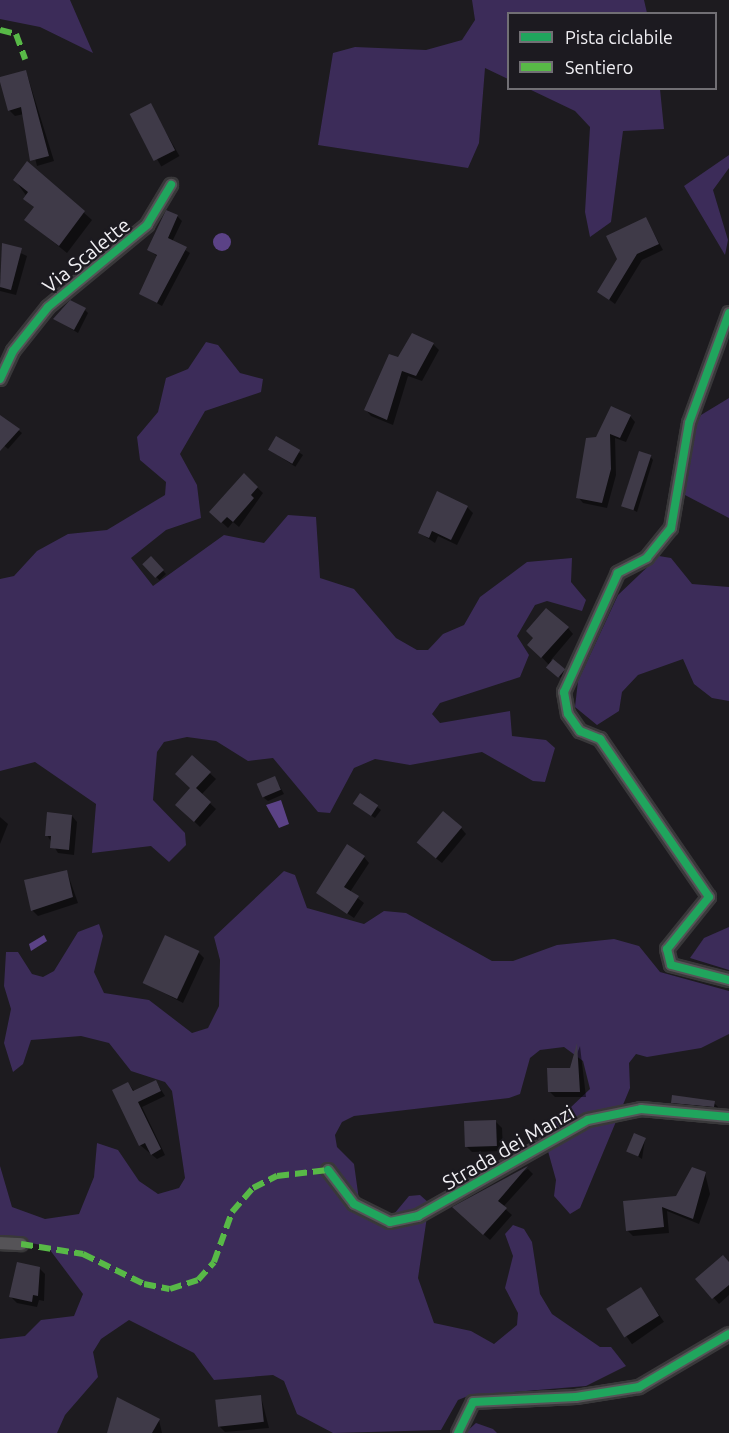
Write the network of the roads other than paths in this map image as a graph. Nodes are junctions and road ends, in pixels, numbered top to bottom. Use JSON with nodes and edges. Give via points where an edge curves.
{"nodes":[{"id":1,"x":171,"y":185,"type":"dead end"},
{"id":2,"x":729,"y":313,"type":"edge"},
{"id":3,"x":0,"y":379,"type":"edge"},
{"id":4,"x":729,"y":980,"type":"edge"},
{"id":5,"x":729,"y":1118,"type":"edge"},
{"id":6,"x":328,"y":1170,"type":"dead end"},
{"id":7,"x":0,"y":1243,"type":"edge"},
{"id":8,"x":21,"y":1244,"type":"dead end"},
{"id":9,"x":729,"y":1334,"type":"edge"},
{"id":10,"x":458,"y":1433,"type":"edge"}],
"edges":[{"from":1,"to":3,"type":"street","name":"Via Scalette","via":[[147,225],[48,307],[13,351]]},
{"from":2,"to":4,"type":"street","via":[[688,423],[671,528],[647,558],[618,573],[564,692],[568,714],[580,731],[600,739],[709,897],[667,949],[671,965]]},
{"from":5,"to":6,"type":"street","name":"Strada dei Manzi","via":[[641,1109],[588,1120],[426,1212],[390,1222],[354,1204]]},
{"from":7,"to":8,"type":"street"},
{"from":9,"to":10,"type":"street","via":[[639,1387],[576,1397],[473,1402]]}]}
